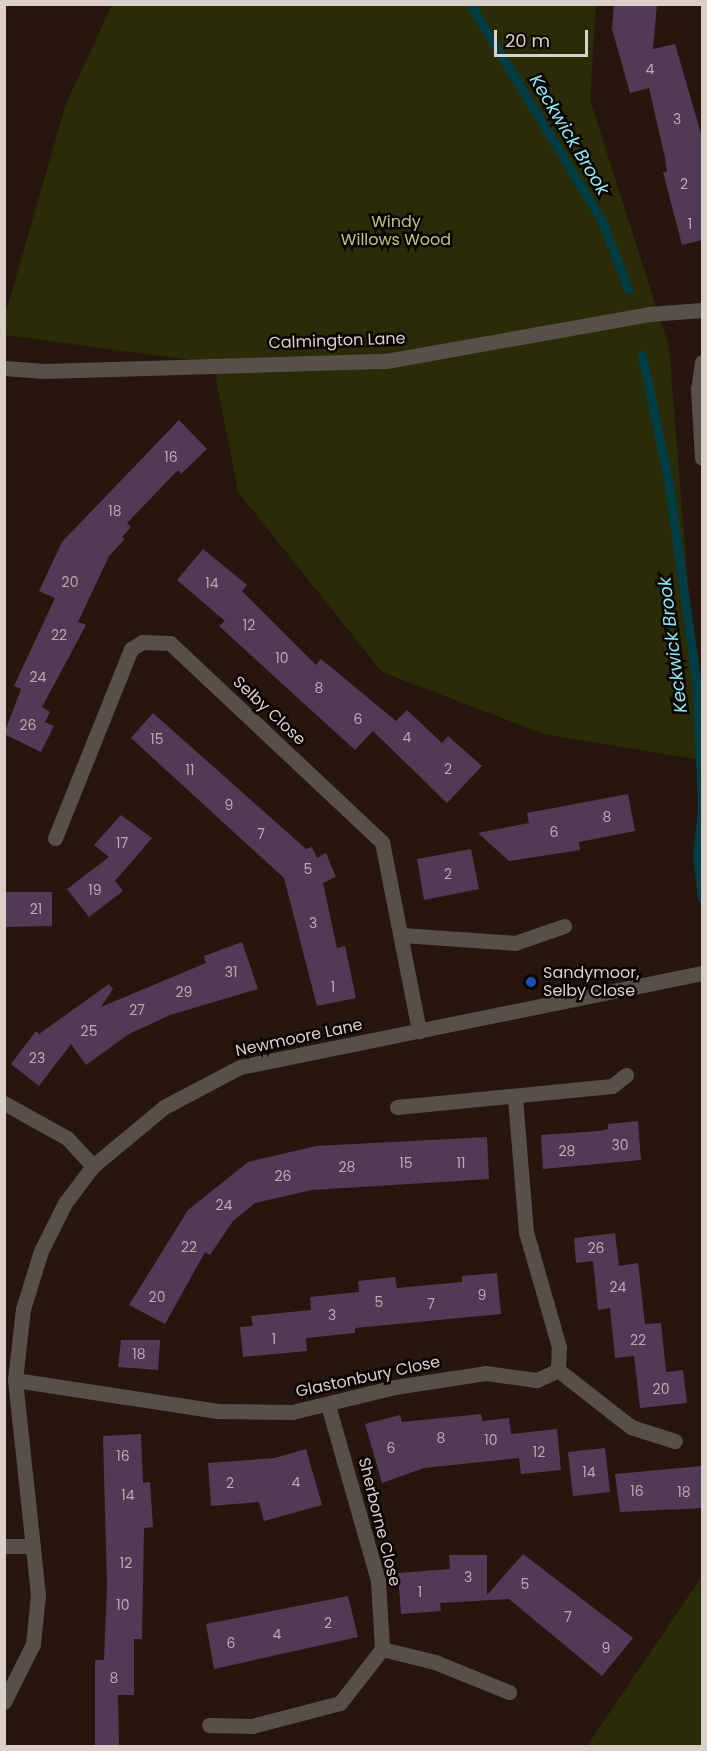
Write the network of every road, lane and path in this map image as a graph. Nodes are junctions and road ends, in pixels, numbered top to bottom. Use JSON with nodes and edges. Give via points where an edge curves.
{"nodes":[{"id":1,"x":702,"y":310,"type":"edge"},
{"id":2,"x":702,"y":362,"type":"edge"},
{"id":3,"x":4,"y":368,"type":"edge"},
{"id":4,"x":702,"y":458,"type":"edge"},
{"id":5,"x":56,"y":838,"type":"dead end"},
{"id":6,"x":564,"y":926,"type":"dead end"},
{"id":7,"x":402,"y":935,"type":"junction"},
{"id":8,"x":698,"y":973,"type":"edge"},
{"id":9,"x":419,"y":1031,"type":"junction"},
{"id":10,"x":626,"y":1075,"type":"dead end"},
{"id":11,"x":514,"y":1097,"type":"junction"},
{"id":12,"x":4,"y":1103,"type":"edge"},
{"id":13,"x":397,"y":1107,"type":"dead end"},
{"id":14,"x":93,"y":1166,"type":"junction"},
{"id":15,"x":558,"y":1370,"type":"junction"},
{"id":16,"x":15,"y":1380,"type":"junction"},
{"id":17,"x":328,"y":1405,"type":"junction"},
{"id":18,"x":675,"y":1441,"type":"dead end"},
{"id":19,"x":4,"y":1546,"type":"edge"},
{"id":20,"x":33,"y":1546,"type":"junction"},
{"id":21,"x":382,"y":1649,"type":"junction"},
{"id":22,"x":508,"y":1692,"type":"dead end"},
{"id":23,"x":4,"y":1702,"type":"edge"},
{"id":24,"x":209,"y":1725,"type":"dead end"}],
"edges":[{"from":1,"to":3,"type":"street","name":"Calmington Lane","via":[[649,314],[386,361],[44,371]]},
{"from":2,"to":4,"type":"street","via":[[698,390]]},
{"from":5,"to":7,"type":"street","name":"Selby Close","via":[[131,649],[142,642],[170,643],[382,842]]},
{"from":6,"to":7,"type":"street","via":[[515,943]]},
{"from":7,"to":9,"type":"street","name":"Selby Close"},
{"from":8,"to":9,"type":"street","name":"Newmoore Lane"},
{"from":9,"to":14,"type":"street","name":"Newmoore Lane","via":[[240,1067],[164,1107]]},
{"from":10,"to":11,"type":"street","via":[[612,1086],[551,1089]]},
{"from":11,"to":13,"type":"street"},
{"from":11,"to":15,"type":"street","via":[[526,1232],[560,1347]]},
{"from":12,"to":14,"type":"street","via":[[68,1138]]},
{"from":14,"to":16,"type":"street","name":"Newmoore Lane","via":[[65,1203],[41,1251],[23,1310]]},
{"from":15,"to":17,"type":"street","name":"Glastonbury Close","via":[[537,1380],[473,1375],[395,1387]]},
{"from":15,"to":18,"type":"street","via":[[632,1427]]},
{"from":16,"to":17,"type":"street","name":"Glastonbury Close","via":[[218,1412],[292,1412]]},
{"from":16,"to":20,"type":"street","name":"Newmoore Lane"},
{"from":17,"to":21,"type":"street","name":"Sherborne Close","via":[[378,1581]]},
{"from":19,"to":20,"type":"street"},
{"from":20,"to":23,"type":"street","name":"Newmoore Lane","via":[[38,1595],[33,1644]]},
{"from":21,"to":22,"type":"street","via":[[435,1662]]},
{"from":21,"to":24,"type":"street","via":[[340,1702],[252,1726]]}]}
